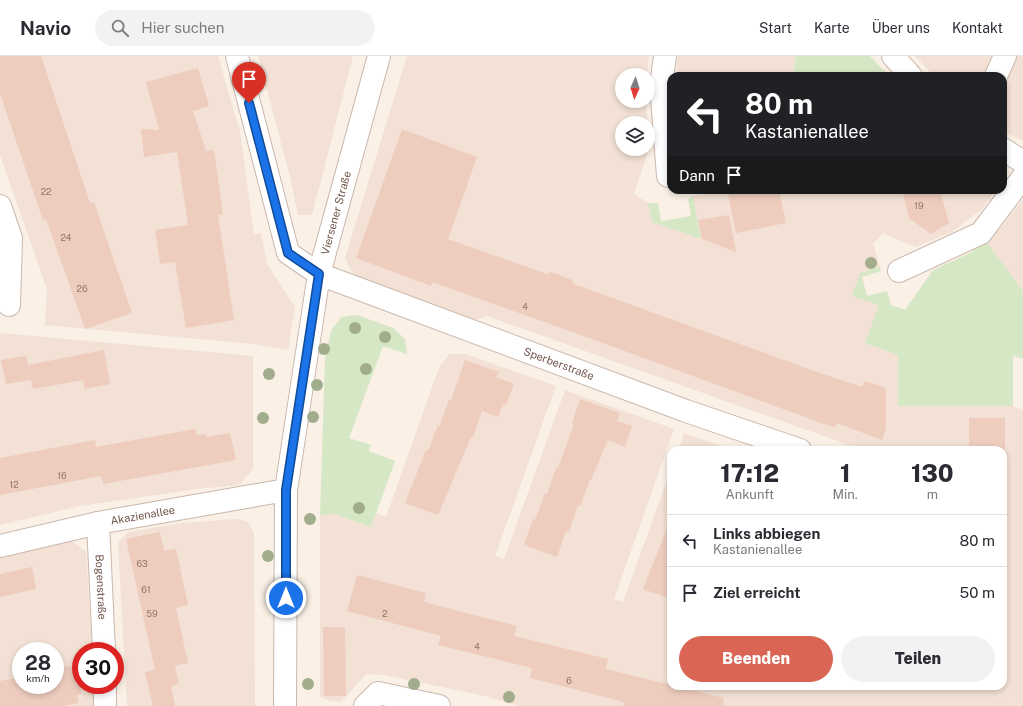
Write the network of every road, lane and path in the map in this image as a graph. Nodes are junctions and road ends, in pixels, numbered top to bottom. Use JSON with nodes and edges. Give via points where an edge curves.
{"nodes":[{"id":1,"x":237,"y":56,"type":"edge"},
{"id":2,"x":379,"y":56,"type":"edge"},
{"id":3,"x":665,"y":56,"type":"edge"},
{"id":4,"x":893,"y":56,"type":"edge"},
{"id":5,"x":1005,"y":56,"type":"edge"},
{"id":6,"x":907,"y":72,"type":"edge"},
{"id":7,"x":998,"y":72,"type":"edge"},
{"id":8,"x":1007,"y":152,"type":"edge"},
{"id":9,"x":1023,"y":162,"type":"edge"},
{"id":10,"x":667,"y":163,"type":"edge"},
{"id":11,"x":1023,"y":177,"type":"edge"},
{"id":12,"x":0,"y":206,"type":"edge"},
{"id":13,"x":899,"y":271,"type":"dead end"},
{"id":14,"x":319,"y":274,"type":"junction"},
{"id":15,"x":9,"y":305,"type":"dead end"},
{"id":16,"x":788,"y":446,"type":"edge"},
{"id":17,"x":286,"y":490,"type":"junction"},
{"id":18,"x":98,"y":524,"type":"junction"},
{"id":19,"x":0,"y":546,"type":"edge"},
{"id":20,"x":104,"y":642,"type":"edge"},
{"id":21,"x":105,"y":694,"type":"edge"},
{"id":22,"x":105,"y":706,"type":"edge"},
{"id":23,"x":285,"y":706,"type":"edge"},
{"id":24,"x":365,"y":706,"type":"edge"},
{"id":25,"x":439,"y":706,"type":"edge"}],
"edges":[{"from":1,"to":14,"type":"street","name":"Sperberstraße","via":[[288,253]]},
{"from":2,"to":14,"type":"street","name":"Viersener Straße"},
{"from":3,"to":10,"type":"street","via":[[661,85]]},
{"from":4,"to":6,"type":"street"},
{"from":5,"to":7,"type":"street"},
{"from":8,"to":9,"type":"street"},
{"from":11,"to":13,"type":"street","via":[[981,233]]},
{"from":12,"to":15,"type":"street","via":[[12,238]]},
{"from":14,"to":16,"type":"street","name":"Sperberstraße","via":[[686,411]]},
{"from":14,"to":17,"type":"street","name":"Viersener Straße"},
{"from":17,"to":18,"type":"street","name":"Akazienallee"},
{"from":17,"to":23,"type":"street","name":"Viersener Straße"},
{"from":18,"to":19,"type":"street","name":"Akazienallee"},
{"from":18,"to":20,"type":"street","name":"Bogenstraße"},
{"from":21,"to":22,"type":"street"},
{"from":24,"to":25,"type":"street","via":[[378,693]]}]}
